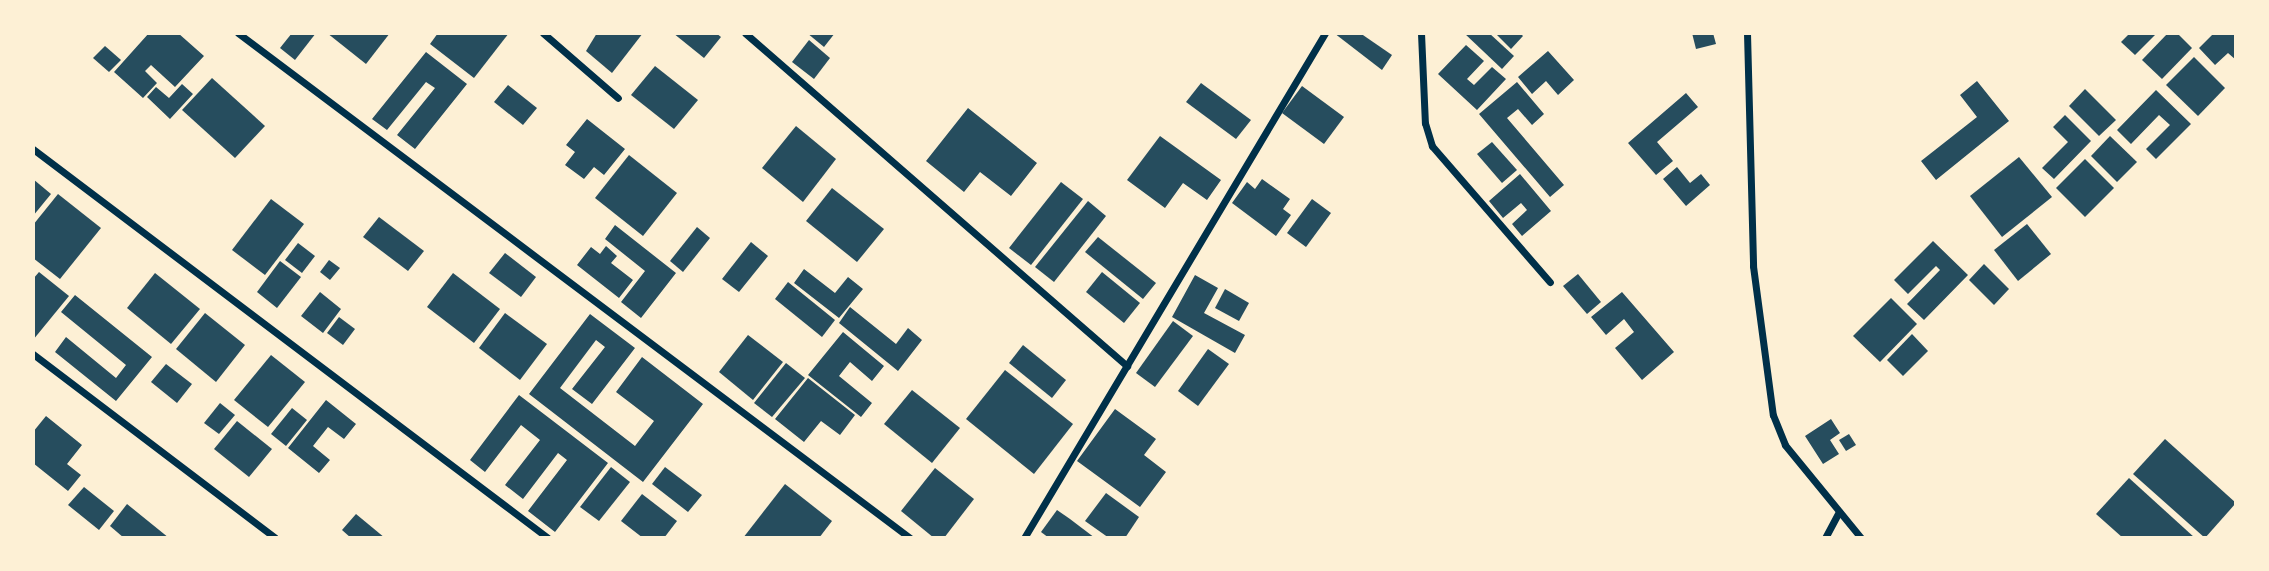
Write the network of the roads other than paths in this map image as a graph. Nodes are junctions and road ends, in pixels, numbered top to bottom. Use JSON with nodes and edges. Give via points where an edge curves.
{"nodes":[{"id":1,"x":238,"y":33,"type":"edge"},
{"id":2,"x":543,"y":33,"type":"edge"},
{"id":3,"x":745,"y":33,"type":"edge"},
{"id":4,"x":1325,"y":33,"type":"edge"},
{"id":5,"x":1421,"y":33,"type":"edge"},
{"id":6,"x":1747,"y":33,"type":"edge"},
{"id":7,"x":618,"y":98,"type":"dead end"},
{"id":8,"x":33,"y":149,"type":"edge"},
{"id":9,"x":1550,"y":282,"type":"dead end"},
{"id":10,"x":33,"y":354,"type":"edge"},
{"id":11,"x":1128,"y":366,"type":"junction"},
{"id":12,"x":1839,"y":512,"type":"junction"},
{"id":13,"x":275,"y":538,"type":"edge"},
{"id":14,"x":548,"y":538,"type":"edge"},
{"id":15,"x":910,"y":538,"type":"edge"},
{"id":16,"x":1024,"y":538,"type":"edge"},
{"id":17,"x":1825,"y":538,"type":"edge"},
{"id":18,"x":1861,"y":538,"type":"edge"}],
"edges":[{"from":1,"to":15,"type":"street"},
{"from":2,"to":7,"type":"street"},
{"from":3,"to":11,"type":"street"},
{"from":4,"to":11,"type":"street"},
{"from":5,"to":9,"type":"street","via":[[1425,123],[1432,146]]},
{"from":6,"to":12,"type":"street","via":[[1753,266],[1773,415],[1785,445]]},
{"from":8,"to":14,"type":"street"},
{"from":10,"to":13,"type":"street"},
{"from":11,"to":16,"type":"street"},
{"from":12,"to":17,"type":"street"},
{"from":12,"to":18,"type":"street"}]}
